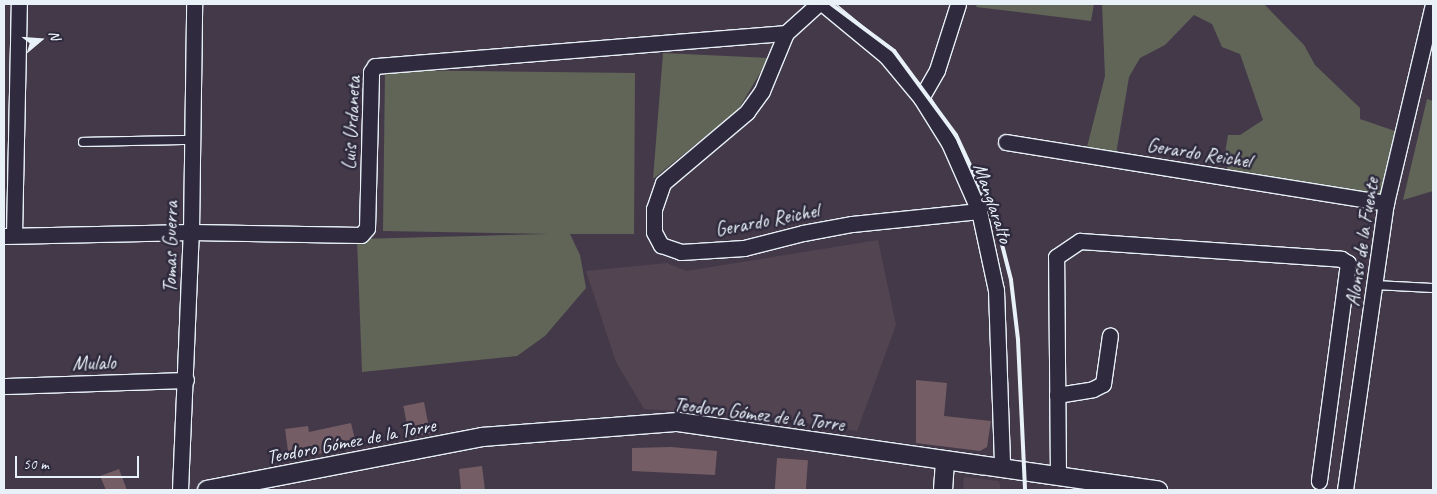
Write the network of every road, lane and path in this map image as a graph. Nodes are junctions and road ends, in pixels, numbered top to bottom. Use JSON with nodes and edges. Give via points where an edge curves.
{"nodes":[{"id":1,"x":19,"y":4,"type":"edge"},
{"id":2,"x":194,"y":4,"type":"edge"},
{"id":3,"x":818,"y":4,"type":"edge"},
{"id":4,"x":823,"y":4,"type":"edge"},
{"id":5,"x":958,"y":4,"type":"edge"},
{"id":6,"x":1433,"y":4,"type":"edge"},
{"id":7,"x":786,"y":33,"type":"junction"},
{"id":8,"x":921,"y":98,"type":"junction"},
{"id":9,"x":192,"y":140,"type":"junction"},
{"id":10,"x":83,"y":142,"type":"dead end"},
{"id":11,"x":1006,"y":142,"type":"dead end"},
{"id":12,"x":1386,"y":204,"type":"junction"},
{"id":13,"x":979,"y":212,"type":"junction"},
{"id":14,"x":191,"y":232,"type":"junction"},
{"id":15,"x":9,"y":236,"type":"edge"},
{"id":16,"x":1374,"y":285,"type":"junction"},
{"id":17,"x":1433,"y":288,"type":"edge"},
{"id":18,"x":1110,"y":335,"type":"dead end"},
{"id":19,"x":186,"y":380,"type":"junction"},
{"id":20,"x":4,"y":386,"type":"edge"},
{"id":21,"x":1057,"y":395,"type":"junction"},
{"id":22,"x":945,"y":461,"type":"junction"},
{"id":23,"x":1002,"y":466,"type":"junction"},
{"id":24,"x":1058,"y":475,"type":"junction"},
{"id":25,"x":1319,"y":481,"type":"dead end"},
{"id":26,"x":180,"y":490,"type":"edge"},
{"id":27,"x":207,"y":490,"type":"edge"},
{"id":28,"x":943,"y":490,"type":"edge"},
{"id":29,"x":1158,"y":490,"type":"edge"},
{"id":30,"x":1345,"y":490,"type":"edge"}],
"edges":[{"from":1,"to":15,"type":"street"},
{"from":2,"to":9,"type":"street","name":"Tomas Guerra"},
{"from":3,"to":7,"type":"street","name":"Gerardo Reichel"},
{"from":4,"to":8,"type":"street","name":"Manglaralto","via":[[886,56]]},
{"from":5,"to":8,"type":"street","via":[[937,70]]},
{"from":6,"to":12,"type":"street","name":"Alonso de la Fuente"},
{"from":7,"to":13,"type":"street","name":"Gerardo Reichel","via":[[762,92],[754,103],[662,183],[654,209],[654,232],[661,245],[671,251],[687,252],[744,248],[852,224]]},
{"from":7,"to":14,"type":"street","name":"Luis Urdaneta","via":[[375,66],[371,72],[364,233]]},
{"from":8,"to":13,"type":"street","name":"Manglaralto","via":[[949,143]]},
{"from":9,"to":10,"type":"lane"},
{"from":9,"to":14,"type":"street","name":"Tomas Guerra"},
{"from":11,"to":12,"type":"street","name":"Gerardo Reichel"},
{"from":12,"to":16,"type":"street","name":"Alonso de la Fuente"},
{"from":13,"to":23,"type":"street","name":"Manglaralto","via":[[996,290]]},
{"from":14,"to":15,"type":"street","name":"Luis Urdaneta"},
{"from":14,"to":19,"type":"street","name":"Tomas Guerra"},
{"from":16,"to":17,"type":"lane"},
{"from":16,"to":30,"type":"street","name":"Alonso de la Fuente"},
{"from":18,"to":21,"type":"street","via":[[1103,384],[1093,390]]},
{"from":19,"to":20,"type":"street","name":"Mulalo"},
{"from":19,"to":26,"type":"street","name":"Tomas Guerra"},
{"from":21,"to":24,"type":"street"},
{"from":21,"to":25,"type":"street","via":[[1056,257],[1067,247],[1080,241],[1341,259],[1348,263],[1349,270]]},
{"from":22,"to":23,"type":"street","name":"Teodoro Gómez de la Torre"},
{"from":22,"to":27,"type":"street","name":"Teodoro Gómez de la Torre","via":[[678,422],[482,437]]},
{"from":22,"to":28,"type":"street"},
{"from":23,"to":24,"type":"street","name":"Teodoro Gómez de la Torre"},
{"from":24,"to":29,"type":"street","name":"Teodoro Gómez de la Torre"}]}
